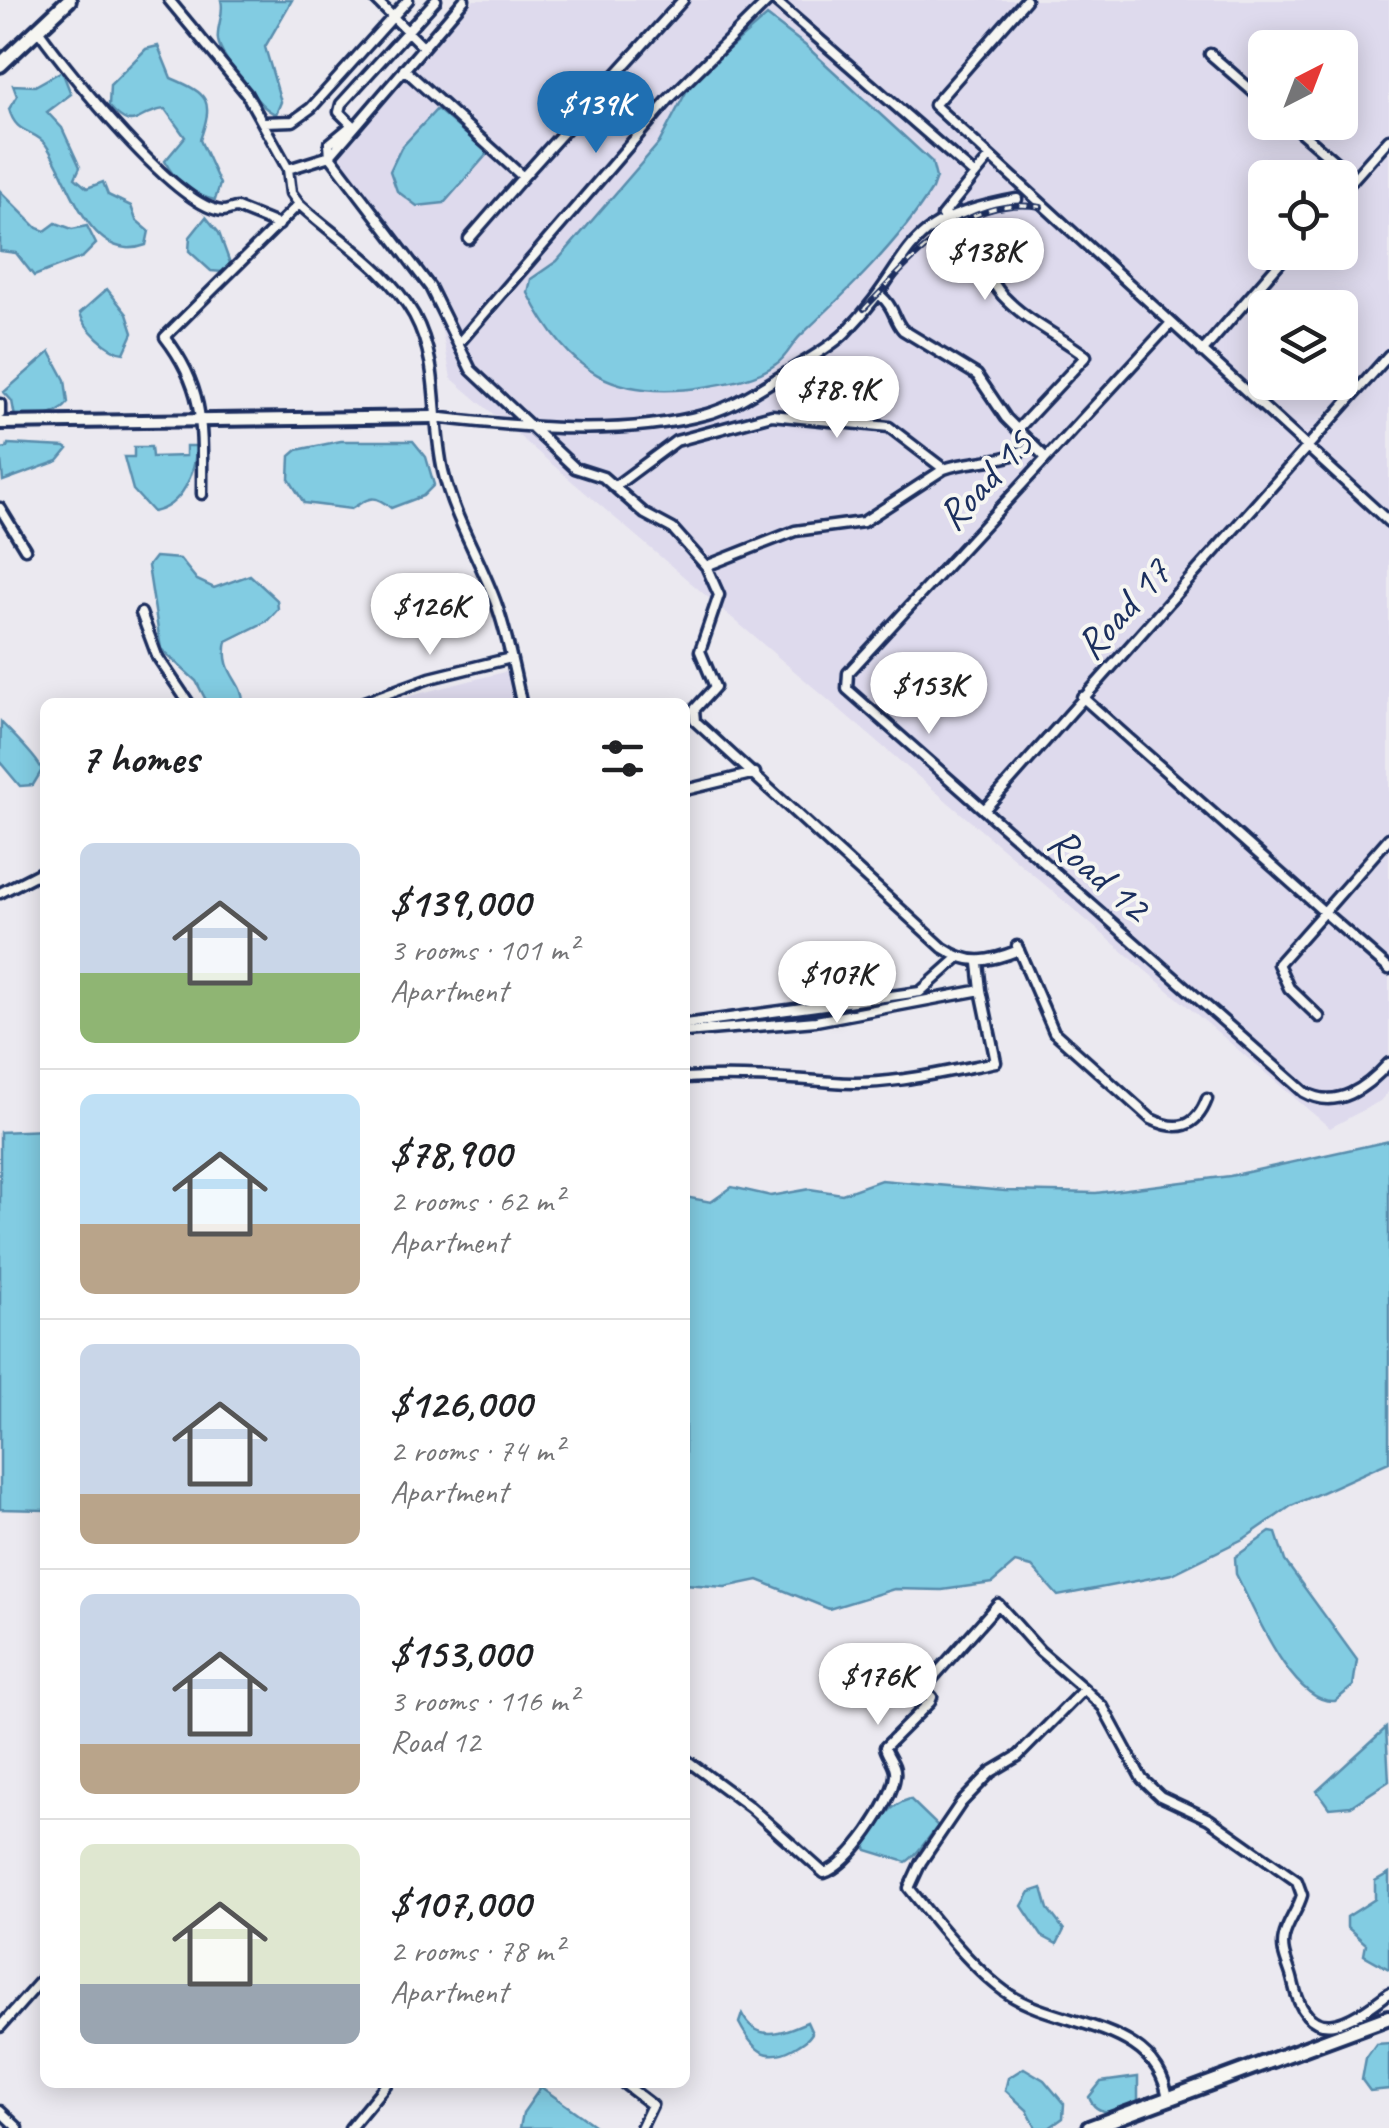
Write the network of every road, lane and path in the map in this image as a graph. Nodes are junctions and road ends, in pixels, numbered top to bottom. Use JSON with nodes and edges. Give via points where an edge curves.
{"nodes":[{"id":1,"x":68,"y":0,"type":"edge"},
{"id":2,"x":168,"y":0,"type":"edge"},
{"id":3,"x":376,"y":0,"type":"edge"},
{"id":4,"x":408,"y":0,"type":"edge"},
{"id":5,"x":436,"y":0,"type":"edge"},
{"id":6,"x":464,"y":0,"type":"edge"},
{"id":7,"x":683,"y":0,"type":"edge"},
{"id":8,"x":771,"y":0,"type":"edge"},
{"id":9,"x":1026,"y":0,"type":"edge"},
{"id":10,"x":393,"y":17,"type":"junction"},
{"id":11,"x":39,"y":31,"type":"junction"},
{"id":12,"x":408,"y":32,"type":"junction"},
{"id":13,"x":422,"y":46,"type":"junction"},
{"id":14,"x":1210,"y":54,"type":"dead end"},
{"id":15,"x":0,"y":66,"type":"edge"},
{"id":16,"x":404,"y":68,"type":"junction"},
{"id":17,"x":1248,"y":87,"type":"edge"},
{"id":18,"x":264,"y":122,"type":"junction"},
{"id":19,"x":1389,"y":139,"type":"edge"},
{"id":20,"x":1310,"y":140,"type":"edge"},
{"id":21,"x":330,"y":156,"type":"junction"},
{"id":22,"x":990,"y":157,"type":"junction"},
{"id":23,"x":1333,"y":160,"type":"edge"},
{"id":24,"x":288,"y":169,"type":"junction"},
{"id":25,"x":1358,"y":174,"type":"edge"},
{"id":26,"x":975,"y":175,"type":"junction"},
{"id":27,"x":523,"y":177,"type":"junction"},
{"id":28,"x":1016,"y":198,"type":"dead end"},
{"id":29,"x":299,"y":204,"type":"junction"},
{"id":30,"x":279,"y":225,"type":"junction"},
{"id":31,"x":469,"y":239,"type":"dead end"},
{"id":32,"x":1273,"y":270,"type":"edge"},
{"id":33,"x":882,"y":297,"type":"dead end"},
{"id":34,"x":1171,"y":323,"type":"junction"},
{"id":35,"x":458,"y":344,"type":"junction"},
{"id":36,"x":1202,"y":352,"type":"junction"},
{"id":37,"x":1389,"y":355,"type":"edge"},
{"id":38,"x":0,"y":404,"type":"edge"},
{"id":39,"x":0,"y":414,"type":"edge"},
{"id":40,"x":433,"y":417,"type":"junction"},
{"id":41,"x":200,"y":420,"type":"junction"},
{"id":42,"x":0,"y":424,"type":"edge"},
{"id":43,"x":530,"y":427,"type":"junction"},
{"id":44,"x":1018,"y":430,"type":"junction"},
{"id":45,"x":1032,"y":444,"type":"junction"},
{"id":46,"x":1306,"y":448,"type":"junction"},
{"id":47,"x":1045,"y":457,"type":"junction"},
{"id":48,"x":944,"y":469,"type":"junction"},
{"id":49,"x":614,"y":486,"type":"junction"},
{"id":50,"x":202,"y":494,"type":"dead end"},
{"id":51,"x":0,"y":508,"type":"edge"},
{"id":52,"x":1389,"y":522,"type":"edge"},
{"id":53,"x":25,"y":550,"type":"dead end"},
{"id":54,"x":706,"y":566,"type":"junction"},
{"id":55,"x":141,"y":612,"type":"dead end"},
{"id":56,"x":511,"y":658,"type":"junction"},
{"id":57,"x":845,"y":680,"type":"joint"},
{"id":58,"x":1082,"y":697,"type":"junction"},
{"id":59,"x":185,"y":698,"type":"edge"},
{"id":60,"x":375,"y":698,"type":"edge"},
{"id":61,"x":521,"y":698,"type":"edge"},
{"id":62,"x":754,"y":773,"type":"junction"},
{"id":63,"x":690,"y":789,"type":"edge"},
{"id":64,"x":984,"y":810,"type":"junction"},
{"id":65,"x":1389,"y":838,"type":"edge"},
{"id":66,"x":40,"y":872,"type":"edge"},
{"id":67,"x":1,"y":890,"type":"edge"},
{"id":68,"x":1324,"y":912,"type":"junction"},
{"id":69,"x":958,"y":958,"type":"junction"},
{"id":70,"x":978,"y":963,"type":"junction"},
{"id":71,"x":1389,"y":968,"type":"edge"},
{"id":72,"x":981,"y":990,"type":"junction"},
{"id":73,"x":1320,"y":1017,"type":"dead end"},
{"id":74,"x":690,"y":1023,"type":"edge"},
{"id":75,"x":690,"y":1032,"type":"edge"},
{"id":76,"x":1389,"y":1063,"type":"edge"},
{"id":77,"x":690,"y":1078,"type":"edge"},
{"id":78,"x":1207,"y":1099,"type":"dead end"},
{"id":79,"x":1084,"y":1689,"type":"junction"},
{"id":80,"x":690,"y":1763,"type":"edge"},
{"id":81,"x":40,"y":1982,"type":"edge"},
{"id":82,"x":1389,"y":1993,"type":"edge"},
{"id":83,"x":1389,"y":2017,"type":"edge"},
{"id":84,"x":0,"y":2027,"type":"edge"},
{"id":85,"x":383,"y":2088,"type":"edge"},
{"id":86,"x":630,"y":2088,"type":"edge"},
{"id":87,"x":1168,"y":2100,"type":"junction"},
{"id":88,"x":0,"y":2110,"type":"edge"},
{"id":89,"x":18,"y":2128,"type":"edge"},
{"id":90,"x":350,"y":2128,"type":"edge"},
{"id":91,"x":641,"y":2128,"type":"edge"},
{"id":92,"x":1089,"y":2128,"type":"edge"}],
"edges":[{"from":1,"to":11,"type":"main road"},
{"from":2,"to":18,"type":"street"},
{"from":3,"to":10,"type":"street"},
{"from":4,"to":10,"type":"street"},
{"from":5,"to":12,"type":"street"},
{"from":6,"to":13,"type":"street"},
{"from":7,"to":27,"type":"street"},
{"from":8,"to":26,"type":"street"},
{"from":8,"to":35,"type":"street","via":[[670,98]]},
{"from":9,"to":22,"type":"street","via":[[934,105]]},
{"from":10,"to":12,"type":"street"},
{"from":10,"to":18,"type":"street","via":[[311,108],[293,121]]},
{"from":11,"to":15,"type":"main road"},
{"from":11,"to":30,"type":"street","via":[[74,80],[174,181],[225,212],[237,208]]},
{"from":12,"to":13,"type":"street"},
{"from":12,"to":21,"type":"street","via":[[341,104],[339,112],[352,125],[329,144]]},
{"from":13,"to":16,"type":"street"},
{"from":14,"to":17,"type":"street"},
{"from":16,"to":21,"type":"street"},
{"from":16,"to":27,"type":"street"},
{"from":18,"to":24,"type":"street"},
{"from":19,"to":25,"type":"street"},
{"from":20,"to":23,"type":"street"},
{"from":21,"to":24,"type":"street"},
{"from":21,"to":35,"type":"street","via":[[430,287]]},
{"from":22,"to":26,"type":"street"},
{"from":22,"to":34,"type":"street"},
{"from":24,"to":29,"type":"street"},
{"from":26,"to":44,"type":"street","via":[[942,216],[957,224],[1005,298],[1086,356]]},
{"from":27,"to":31,"type":"street"},
{"from":28,"to":43,"type":"street","via":[[942,218],[915,237],[843,335],[728,406],[622,426]]},
{"from":29,"to":30,"type":"street"},
{"from":29,"to":40,"type":"street","via":[[413,314],[433,370]]},
{"from":30,"to":41,"type":"street","via":[[165,337],[191,374]]},
{"from":32,"to":36,"type":"street"},
{"from":33,"to":44,"type":"street","via":[[903,330],[977,375]]},
{"from":34,"to":36,"type":"street"},
{"from":34,"to":47,"type":"street","name":"Road 15"},
{"from":35,"to":43,"type":"street","via":[[471,370]]},
{"from":36,"to":46,"type":"street"},
{"from":37,"to":46,"type":"street","name":"Road 17"},
{"from":38,"to":39,"type":"street"},
{"from":40,"to":41,"type":"street"},
{"from":40,"to":43,"type":"street"},
{"from":40,"to":56,"type":"street","via":[[453,503],[497,605]]},
{"from":41,"to":42,"type":"street"},
{"from":41,"to":50,"type":"street"},
{"from":43,"to":49,"type":"street","via":[[575,468]]},
{"from":44,"to":45,"type":"street"},
{"from":45,"to":47,"type":"street"},
{"from":45,"to":48,"type":"street","via":[[1011,456]]},
{"from":46,"to":52,"type":"street"},
{"from":46,"to":58,"type":"street","name":"Road 17"},
{"from":47,"to":57,"type":"street","name":"Road 15"},
{"from":48,"to":49,"type":"street","via":[[903,434],[879,424],[772,414],[676,441]]},
{"from":48,"to":54,"type":"street","via":[[863,522],[795,531]]},
{"from":49,"to":54,"type":"street","via":[[674,529]]},
{"from":51,"to":53,"type":"street"},
{"from":54,"to":62,"type":"street","via":[[720,595],[700,651],[715,686],[692,716]]},
{"from":55,"to":59,"type":"street","via":[[158,656]]},
{"from":56,"to":60,"type":"street"},
{"from":56,"to":61,"type":"street"},
{"from":57,"to":64,"type":"street","name":"Road 12"},
{"from":58,"to":64,"type":"street","name":"Road 17"},
{"from":58,"to":68,"type":"street"},
{"from":62,"to":63,"type":"street"},
{"from":62,"to":69,"type":"street"},
{"from":64,"to":76,"type":"street","name":"Road 12","via":[[1304,1092],[1324,1100],[1365,1088]]},
{"from":65,"to":68,"type":"street"},
{"from":66,"to":67,"type":"street"},
{"from":68,"to":71,"type":"street"},
{"from":68,"to":73,"type":"street","via":[[1278,964],[1289,988]]},
{"from":69,"to":70,"type":"street"},
{"from":69,"to":74,"type":"street","via":[[920,992]]},
{"from":70,"to":72,"type":"street"},
{"from":70,"to":78,"type":"street","via":[[1018,948],[1054,1032],[1151,1119],[1190,1124]]},
{"from":72,"to":75,"type":"street","via":[[816,1021]]},
{"from":72,"to":77,"type":"street","via":[[996,1062],[830,1082],[774,1075]]},
{"from":79,"to":80,"type":"street","via":[[998,1604],[923,1689],[930,1702],[885,1747],[895,1768],[892,1787],[866,1835],[843,1862],[824,1872]]},
{"from":79,"to":82,"type":"street","via":[[1103,1707],[1142,1779],[1297,1881],[1302,1895],[1282,1950],[1310,2018],[1341,2026]]},
{"from":79,"to":87,"type":"street","via":[[961,1802],[908,1888],[1008,1994],[1137,2046],[1161,2075]]},
{"from":81,"to":84,"type":"street"},
{"from":83,"to":87,"type":"main road"},
{"from":85,"to":90,"type":"street"},
{"from":86,"to":91,"type":"street","via":[[652,2104]]},
{"from":87,"to":92,"type":"main road"},
{"from":88,"to":89,"type":"street"}]}
